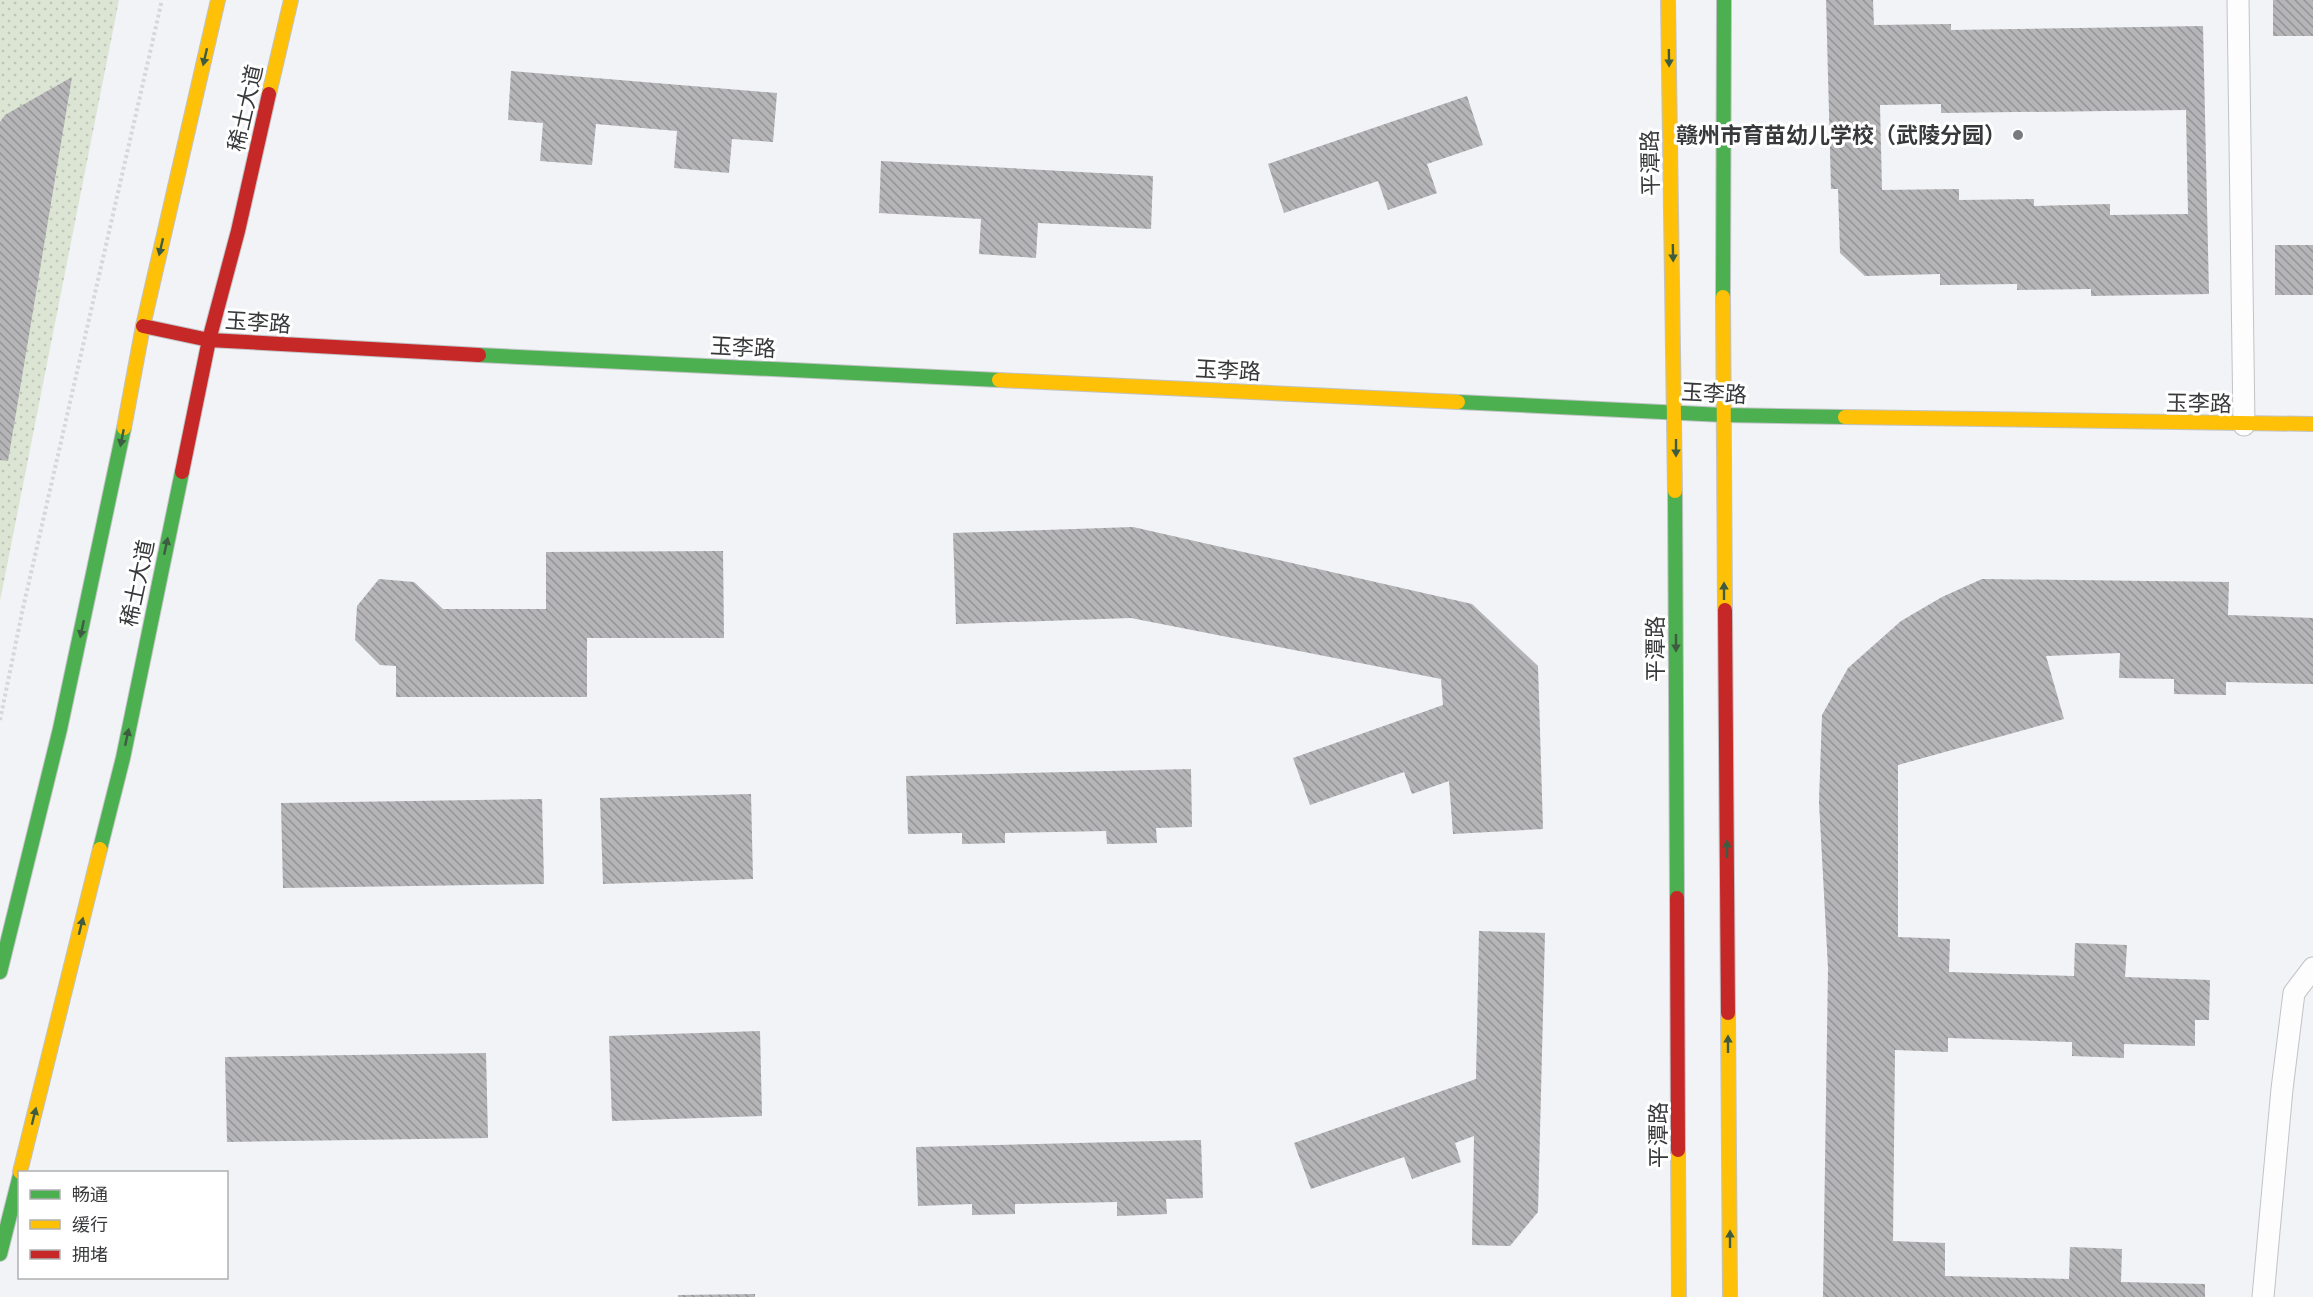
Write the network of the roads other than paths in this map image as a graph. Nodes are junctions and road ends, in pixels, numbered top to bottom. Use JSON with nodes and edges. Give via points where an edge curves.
{"nodes":[{"id":1,"x":218,"y":0,"type":"edge"},
{"id":2,"x":291,"y":0,"type":"edge"},
{"id":3,"x":1668,"y":0,"type":"edge"},
{"id":4,"x":1724,"y":0,"type":"edge"},
{"id":5,"x":2238,"y":0,"type":"edge"},
{"id":6,"x":143,"y":326,"type":"junction"},
{"id":7,"x":208,"y":340,"type":"junction"},
{"id":8,"x":1675,"y":412,"type":"junction"},
{"id":9,"x":1723,"y":416,"type":"junction"},
{"id":10,"x":2313,"y":424,"type":"edge"},
{"id":11,"x":2244,"y":425,"type":"junction"},
{"id":12,"x":2313,"y":968,"type":"edge"},
{"id":13,"x":0,"y":972,"type":"edge"},
{"id":14,"x":21,"y":1171,"type":"edge"},
{"id":15,"x":18,"y":1182,"type":"edge"},
{"id":16,"x":0,"y":1254,"type":"edge"},
{"id":17,"x":1679,"y":1297,"type":"edge"},
{"id":18,"x":1731,"y":1297,"type":"edge"},
{"id":19,"x":2263,"y":1297,"type":"edge"}],
"edges":[{"from":1,"to":6,"type":"street","name":"稀土大道","one_way":true},
{"from":2,"to":7,"type":"street","name":"稀土大道","via":[[238,231]]},
{"from":3,"to":8,"type":"street","name":"平潭路","one_way":true},
{"from":4,"to":9,"type":"street"},
{"from":5,"to":11,"type":"lane"},
{"from":6,"to":7,"type":"street","name":"玉李路"},
{"from":6,"to":13,"type":"street","name":"稀土大道","one_way":true,"via":[[60,729]]},
{"from":7,"to":8,"type":"street","name":"玉李路"},
{"from":14,"to":7,"type":"street","name":"稀土大道","one_way":true,"via":[[123,758]]},
{"from":8,"to":9,"type":"street","name":"玉李路"},
{"from":8,"to":17,"type":"street","name":"平潭路","one_way":true},
{"from":9,"to":11,"type":"street","name":"玉李路"},
{"from":18,"to":9,"type":"street","one_way":true},
{"from":10,"to":11,"type":"street","name":"玉李路"},
{"from":12,"to":19,"type":"lane","via":[[2295,993]]},
{"from":15,"to":16,"type":"street","name":"稀土大道"}]}
